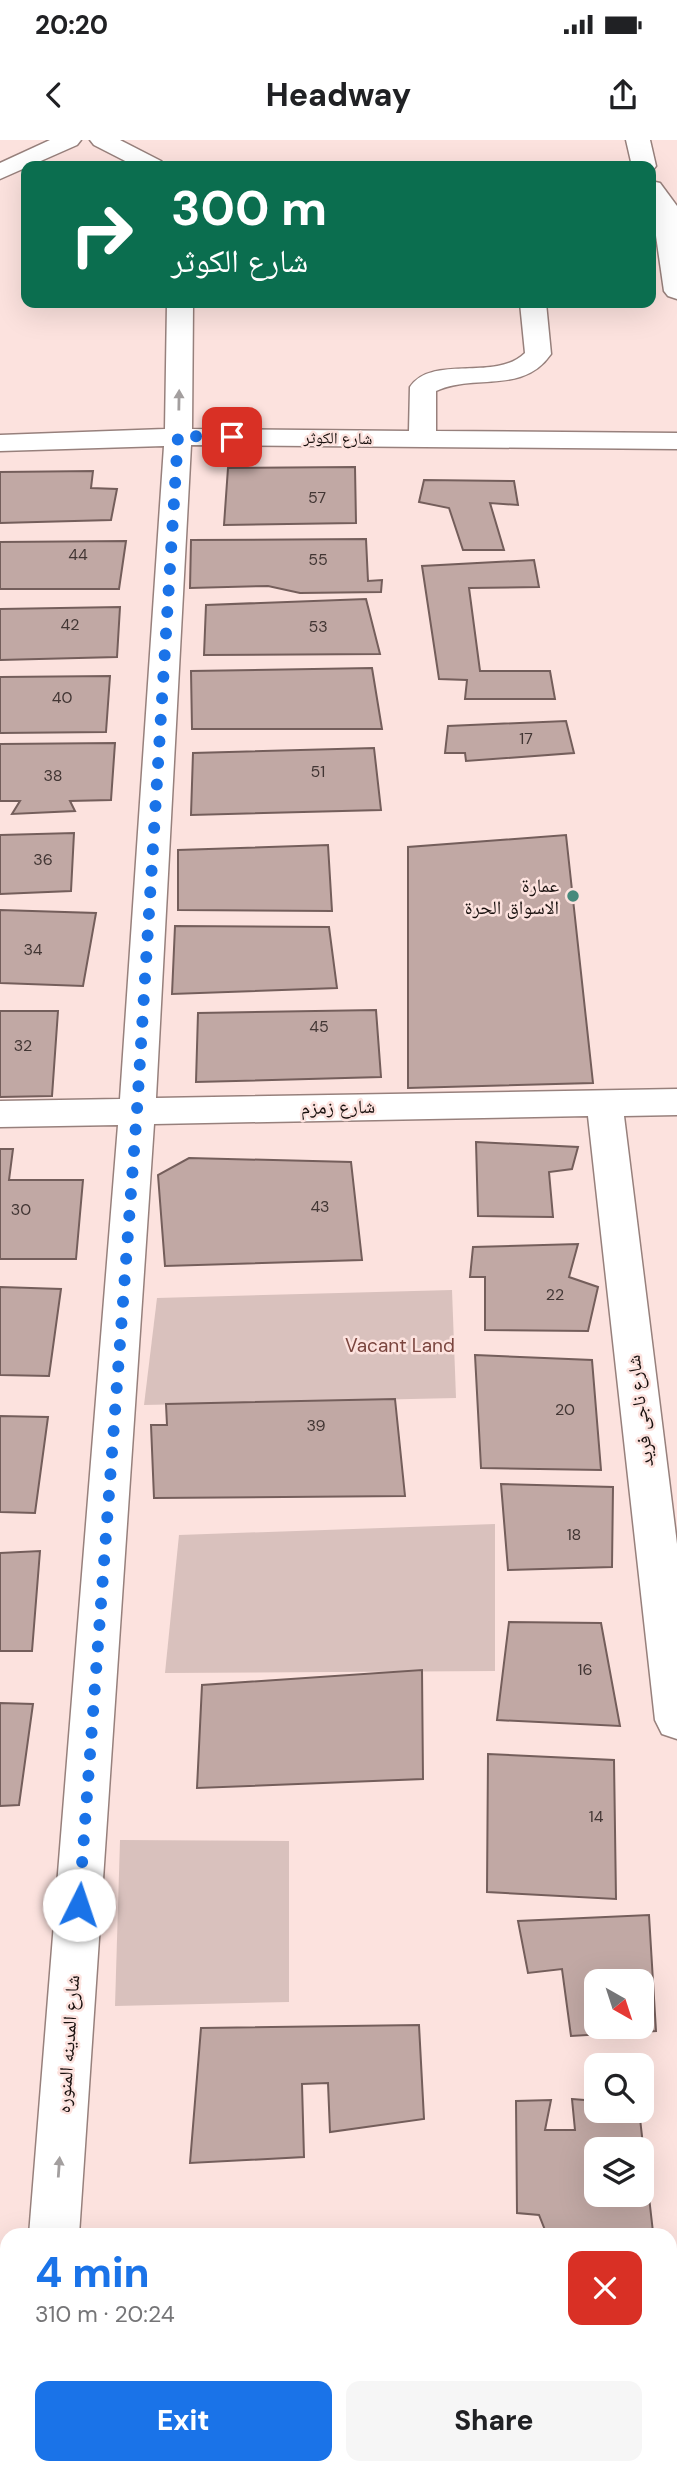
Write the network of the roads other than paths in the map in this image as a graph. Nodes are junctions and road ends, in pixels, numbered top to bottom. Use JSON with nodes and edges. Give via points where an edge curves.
{"nodes":[{"id":1,"x":69,"y":140,"type":"edge"},
{"id":2,"x":102,"y":140,"type":"edge"},
{"id":3,"x":638,"y":140,"type":"edge"},
{"id":4,"x":24,"y":161,"type":"edge"},
{"id":5,"x":143,"y":161,"type":"edge"},
{"id":6,"x":643,"y":161,"type":"edge"},
{"id":7,"x":21,"y":162,"type":"edge"},
{"id":8,"x":0,"y":172,"type":"edge"},
{"id":9,"x":664,"y":204,"type":"edge"},
{"id":10,"x":677,"y":291,"type":"edge"},
{"id":11,"x":180,"y":308,"type":"edge"},
{"id":12,"x":533,"y":308,"type":"edge"},
{"id":13,"x":178,"y":436,"type":"junction"},
{"id":14,"x":422,"y":439,"type":"junction"},
{"id":15,"x":677,"y":441,"type":"edge"},
{"id":16,"x":0,"y":443,"type":"edge"},
{"id":17,"x":604,"y":1102,"type":"junction"},
{"id":18,"x":677,"y":1102,"type":"edge"},
{"id":19,"x":137,"y":1110,"type":"junction"},
{"id":20,"x":0,"y":1114,"type":"edge"},
{"id":21,"x":677,"y":1720,"type":"edge"},
{"id":22,"x":55,"y":2228,"type":"edge"}],
"edges":[{"from":1,"to":4,"type":"street"},
{"from":2,"to":5,"type":"street"},
{"from":3,"to":6,"type":"street"},
{"from":7,"to":8,"type":"street"},
{"from":9,"to":10,"type":"street"},
{"from":13,"to":11,"type":"street","name":"شارع المدينه المنوره","one_way":true},
{"from":12,"to":14,"type":"street","via":[[538,354],[534,361],[514,372],[431,382],[423,387]]},
{"from":13,"to":14,"type":"street","name":"شارع الكوثر"},
{"from":13,"to":16,"type":"street","name":"شارع الكوثر"},
{"from":13,"to":19,"type":"street","name":"شارع المدينه المنوره"},
{"from":14,"to":15,"type":"street","name":"شارع الكوثر"},
{"from":17,"to":18,"type":"street","name":"شارع زمزم"},
{"from":17,"to":19,"type":"street","name":"شارع زمزم"},
{"from":17,"to":21,"type":"street","name":"شارع ناجى فريد"},
{"from":19,"to":20,"type":"street","name":"شارع زمزم"},
{"from":22,"to":19,"type":"street","name":"شارع المدينه المنوره","one_way":true}]}
